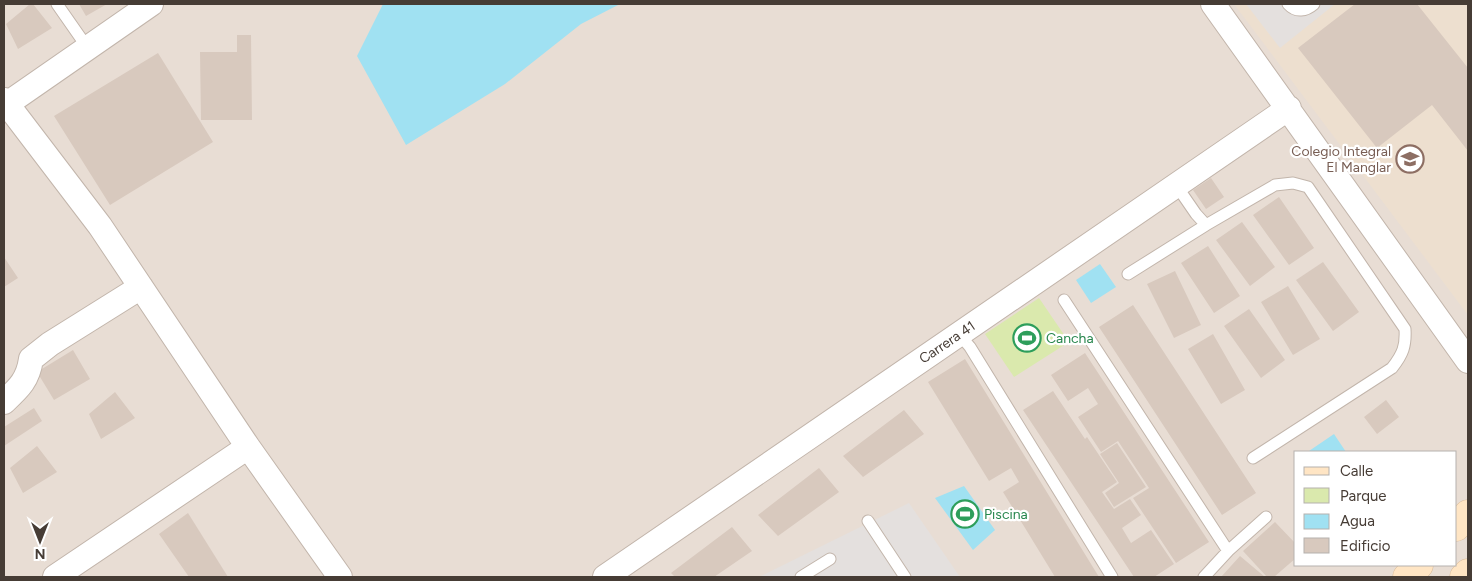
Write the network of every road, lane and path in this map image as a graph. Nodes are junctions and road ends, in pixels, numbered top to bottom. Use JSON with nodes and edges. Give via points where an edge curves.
{"nodes":[{"id":1,"x":57,"y":4,"type":"edge"},
{"id":2,"x":151,"y":4,"type":"edge"},
{"id":3,"x":1212,"y":4,"type":"edge"},
{"id":4,"x":1288,"y":4,"type":"edge"},
{"id":5,"x":1314,"y":4,"type":"edge"},
{"id":6,"x":87,"y":47,"type":"junction"},
{"id":7,"x":5,"y":104,"type":"edge"},
{"id":8,"x":1289,"y":108,"type":"junction"},
{"id":9,"x":1176,"y":186,"type":"junction"},
{"id":10,"x":1206,"y":225,"type":"junction"},
{"id":11,"x":1128,"y":274,"type":"dead end"},
{"id":12,"x":141,"y":286,"type":"junction"},
{"id":13,"x":1064,"y":300,"type":"dead end"},
{"id":14,"x":959,"y":334,"type":"junction"},
{"id":15,"x":1468,"y":361,"type":"edge"},
{"id":16,"x":4,"y":402,"type":"edge"},
{"id":17,"x":248,"y":447,"type":"junction"},
{"id":18,"x":1253,"y":458,"type":"dead end"},
{"id":19,"x":1468,"y":514,"type":"edge"},
{"id":20,"x":1266,"y":517,"type":"dead end"},
{"id":21,"x":868,"y":521,"type":"dead end"},
{"id":22,"x":1457,"y":526,"type":"edge"},
{"id":23,"x":1228,"y":551,"type":"junction"},
{"id":24,"x":830,"y":559,"type":"dead end"},
{"id":25,"x":1418,"y":566,"type":"edge"},
{"id":26,"x":1468,"y":573,"type":"edge"},
{"id":27,"x":900,"y":576,"type":"edge"},
{"id":28,"x":55,"y":577,"type":"edge"},
{"id":29,"x":340,"y":577,"type":"edge"},
{"id":30,"x":605,"y":577,"type":"edge"},
{"id":31,"x":802,"y":577,"type":"edge"},
{"id":32,"x":1112,"y":577,"type":"edge"},
{"id":33,"x":1204,"y":577,"type":"edge"},
{"id":34,"x":1407,"y":577,"type":"edge"},
{"id":35,"x":1464,"y":577,"type":"edge"}],
"edges":[{"from":1,"to":6,"type":"lane"},
{"from":2,"to":6,"type":"street"},
{"from":3,"to":8,"type":"street"},
{"from":4,"to":5,"type":"lane","via":[[1297,10],[1308,9]]},
{"from":6,"to":7,"type":"street"},
{"from":7,"to":12,"type":"street","via":[[100,226]]},
{"from":8,"to":9,"type":"street","name":"Carrera 41"},
{"from":8,"to":15,"type":"street"},
{"from":9,"to":10,"type":"lane"},
{"from":9,"to":14,"type":"street","name":"Carrera 41"},
{"from":10,"to":11,"type":"lane"},
{"from":10,"to":18,"type":"lane","via":[[1275,186],[1293,183],[1308,187],[1405,329],[1406,343],[1392,368]]},
{"from":12,"to":16,"type":"street","via":[[31,359],[21,386]]},
{"from":12,"to":17,"type":"street"},
{"from":13,"to":23,"type":"lane"},
{"from":14,"to":30,"type":"street","name":"Carrera 41"},
{"from":14,"to":32,"type":"lane"},
{"from":17,"to":28,"type":"street"},
{"from":17,"to":29,"type":"street"},
{"from":19,"to":22,"type":"street"},
{"from":20,"to":23,"type":"lane"},
{"from":21,"to":27,"type":"lane"},
{"from":23,"to":33,"type":"lane"},
{"from":24,"to":31,"type":"lane"},
{"from":25,"to":34,"type":"street"},
{"from":26,"to":35,"type":"street"}]}
